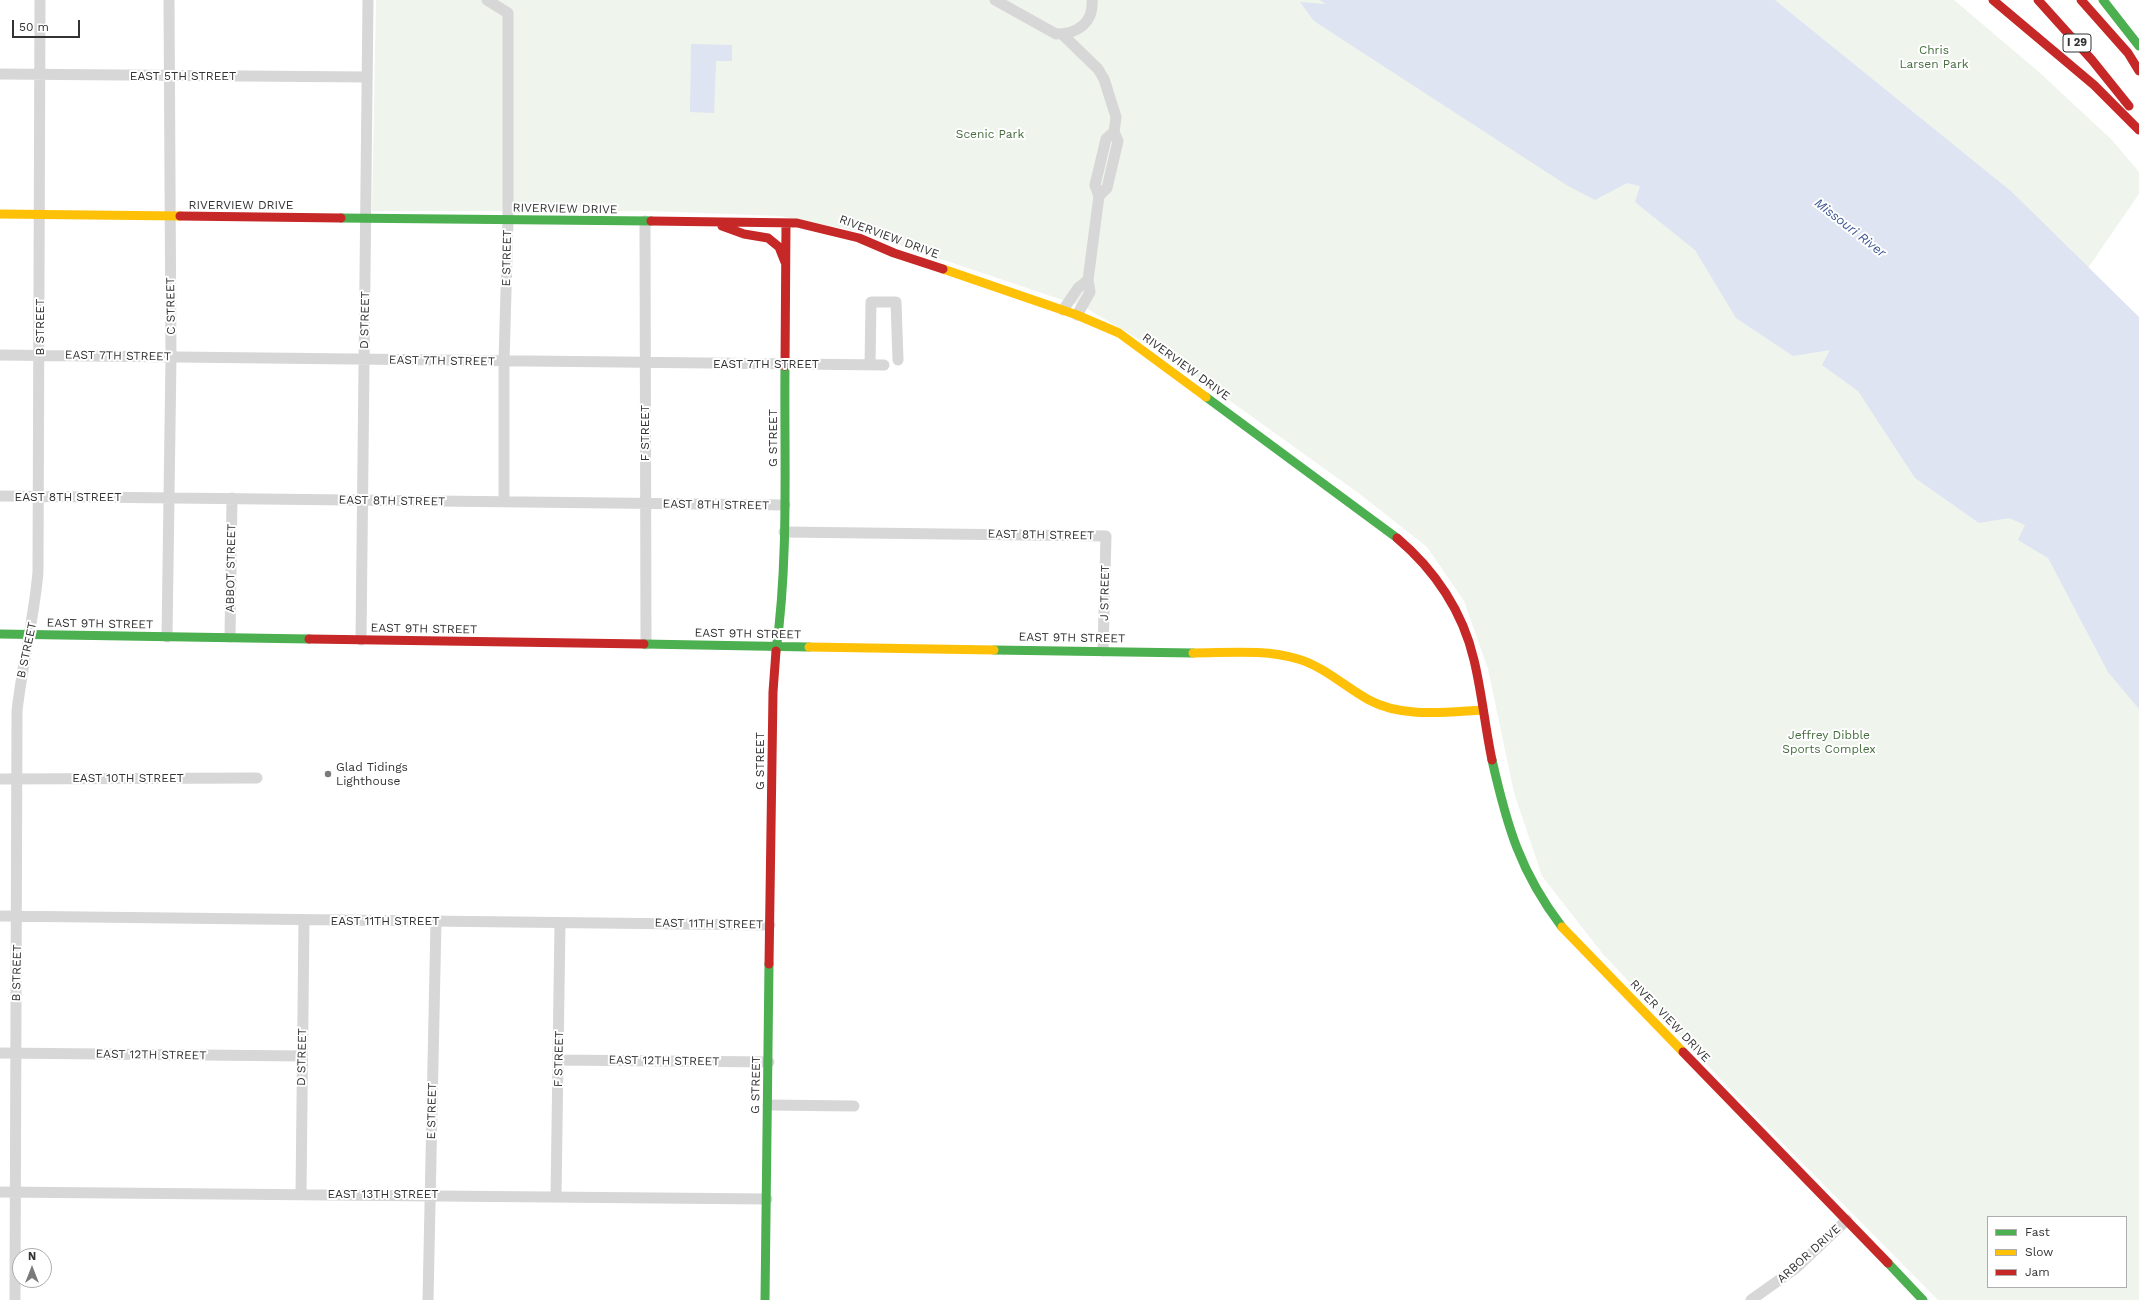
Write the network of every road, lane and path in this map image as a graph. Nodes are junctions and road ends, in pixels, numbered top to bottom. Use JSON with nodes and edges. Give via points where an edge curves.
{"nodes":[{"id":1,"x":40,"y":0,"type":"edge"},
{"id":2,"x":169,"y":0,"type":"edge"},
{"id":3,"x":368,"y":0,"type":"edge"},
{"id":4,"x":487,"y":0,"type":"edge"},
{"id":5,"x":995,"y":0,"type":"edge"},
{"id":6,"x":1092,"y":0,"type":"edge"},
{"id":7,"x":1993,"y":0,"type":"edge"},
{"id":8,"x":2038,"y":0,"type":"edge"},
{"id":9,"x":2081,"y":0,"type":"edge"},
{"id":10,"x":2103,"y":0,"type":"edge"},
{"id":11,"x":1062,"y":34,"type":"junction"},
{"id":12,"x":2136,"y":42,"type":"edge"},
{"id":13,"x":2139,"y":71,"type":"edge"},
{"id":14,"x":0,"y":74,"type":"edge"},
{"id":15,"x":40,"y":74,"type":"junction"},
{"id":16,"x":170,"y":76,"type":"junction"},
{"id":17,"x":366,"y":77,"type":"junction"},
{"id":18,"x":2139,"y":119,"type":"edge"},
{"id":19,"x":2139,"y":130,"type":"edge"},
{"id":20,"x":0,"y":214,"type":"edge"},
{"id":21,"x":39,"y":214,"type":"junction"},
{"id":22,"x":170,"y":217,"type":"junction"},
{"id":23,"x":366,"y":218,"type":"junction"},
{"id":24,"x":508,"y":220,"type":"junction"},
{"id":25,"x":645,"y":221,"type":"junction"},
{"id":26,"x":711,"y":222,"type":"junction"},
{"id":27,"x":786,"y":223,"type":"junction"},
{"id":28,"x":786,"y":265,"type":"junction"},
{"id":29,"x":1088,"y":280,"type":"junction"},
{"id":30,"x":1064,"y":310,"type":"junction"},
{"id":31,"x":1077,"y":315,"type":"junction"},
{"id":32,"x":0,"y":355,"type":"edge"},
{"id":33,"x":40,"y":355,"type":"junction"},
{"id":34,"x":171,"y":357,"type":"junction"},
{"id":35,"x":365,"y":360,"type":"junction"},
{"id":36,"x":898,"y":360,"type":"dead end"},
{"id":37,"x":504,"y":362,"type":"junction"},
{"id":38,"x":645,"y":364,"type":"junction"},
{"id":39,"x":785,"y":364,"type":"junction"},
{"id":40,"x":870,"y":365,"type":"junction"},
{"id":41,"x":884,"y":365,"type":"dead end"},
{"id":42,"x":0,"y":496,"type":"edge"},
{"id":43,"x":39,"y":497,"type":"junction"},
{"id":44,"x":170,"y":497,"type":"junction"},
{"id":45,"x":232,"y":498,"type":"junction"},
{"id":46,"x":363,"y":501,"type":"junction"},
{"id":47,"x":504,"y":502,"type":"junction"},
{"id":48,"x":646,"y":504,"type":"junction"},
{"id":49,"x":785,"y":505,"type":"junction"},
{"id":50,"x":784,"y":532,"type":"junction"},
{"id":51,"x":1106,"y":536,"type":"joint"},
{"id":52,"x":0,"y":634,"type":"edge"},
{"id":53,"x":30,"y":635,"type":"junction"},
{"id":54,"x":167,"y":637,"type":"junction"},
{"id":55,"x":230,"y":637,"type":"junction"},
{"id":56,"x":361,"y":640,"type":"junction"},
{"id":57,"x":646,"y":644,"type":"junction"},
{"id":58,"x":777,"y":646,"type":"junction"},
{"id":59,"x":1103,"y":650,"type":"junction"},
{"id":60,"x":1482,"y":710,"type":"junction"},
{"id":61,"x":257,"y":778,"type":"dead end"},
{"id":62,"x":0,"y":779,"type":"edge"},
{"id":63,"x":16,"y":779,"type":"junction"},
{"id":64,"x":0,"y":916,"type":"edge"},
{"id":65,"x":18,"y":917,"type":"junction"},
{"id":66,"x":304,"y":920,"type":"junction"},
{"id":67,"x":436,"y":921,"type":"junction"},
{"id":68,"x":560,"y":923,"type":"junction"},
{"id":69,"x":770,"y":925,"type":"junction"},
{"id":70,"x":0,"y":1053,"type":"edge"},
{"id":71,"x":16,"y":1053,"type":"junction"},
{"id":72,"x":302,"y":1056,"type":"junction"},
{"id":73,"x":559,"y":1060,"type":"junction"},
{"id":74,"x":769,"y":1062,"type":"junction"},
{"id":75,"x":768,"y":1105,"type":"junction"},
{"id":76,"x":854,"y":1106,"type":"dead end"},
{"id":77,"x":0,"y":1192,"type":"edge"},
{"id":78,"x":16,"y":1192,"type":"junction"},
{"id":79,"x":301,"y":1194,"type":"junction"},
{"id":80,"x":430,"y":1195,"type":"junction"},
{"id":81,"x":556,"y":1196,"type":"junction"},
{"id":82,"x":767,"y":1199,"type":"junction"},
{"id":83,"x":1846,"y":1220,"type":"junction"},
{"id":84,"x":15,"y":1300,"type":"edge"},
{"id":85,"x":428,"y":1300,"type":"edge"},
{"id":86,"x":765,"y":1300,"type":"edge"},
{"id":87,"x":1751,"y":1300,"type":"edge"},
{"id":88,"x":1923,"y":1300,"type":"edge"}],
"edges":[{"from":1,"to":15,"type":"street","name":"B STREET"},
{"from":2,"to":16,"type":"street","name":"C STREET"},
{"from":3,"to":17,"type":"street","name":"D STREET"},
{"from":4,"to":24,"type":"street","name":"E STREET","via":[[508,13]]},
{"from":5,"to":11,"type":"street","via":[[1047,30]]},
{"from":6,"to":11,"type":"street","via":[[1089,19],[1076,30]]},
{"from":7,"to":19,"type":"main road","via":[[2110,101]]},
{"from":8,"to":18,"type":"main road","number":"I 29","via":[[2116,87]]},
{"from":9,"to":13,"type":"main road","number":"I 29","via":[[2128,53]]},
{"from":10,"to":12,"type":"main road"},
{"from":11,"to":29,"type":"street","via":[[1098,69],[1104,79],[1116,117],[1114,132],[1118,141],[1107,188],[1099,196]]},
{"from":14,"to":15,"type":"street","name":"EAST 5TH STREET"},
{"from":15,"to":16,"type":"street","name":"EAST 5TH STREET"},
{"from":15,"to":21,"type":"street","name":"B STREET"},
{"from":16,"to":17,"type":"street","name":"EAST 5TH STREET"},
{"from":16,"to":22,"type":"street","name":"C STREET"},
{"from":17,"to":23,"type":"street","name":"D STREET"},
{"from":20,"to":21,"type":"main road","name":"RIVERVIEW DRIVE"},
{"from":21,"to":22,"type":"main road","name":"RIVERVIEW DRIVE"},
{"from":21,"to":33,"type":"street","name":"B STREET"},
{"from":22,"to":23,"type":"main road","name":"RIVERVIEW DRIVE"},
{"from":22,"to":34,"type":"street","name":"C STREET"},
{"from":23,"to":24,"type":"main road","name":"RIVERVIEW DRIVE"},
{"from":23,"to":35,"type":"street","name":"D STREET"},
{"from":24,"to":25,"type":"main road","name":"RIVERVIEW DRIVE"},
{"from":24,"to":37,"type":"street","name":"E STREET"},
{"from":25,"to":26,"type":"main road","name":"RIVERVIEW DRIVE"},
{"from":25,"to":38,"type":"street","name":"F STREET"},
{"from":26,"to":27,"type":"main road","name":"RIVERVIEW DRIVE"},
{"from":26,"to":28,"type":"main road","via":[[744,234],[768,238],[778,247]]},
{"from":27,"to":28,"type":"main road","name":"G STREET"},
{"from":27,"to":30,"type":"main road","name":"RIVERVIEW DRIVE","via":[[836,230],[873,242],[894,253]]},
{"from":28,"to":39,"type":"main road","name":"G STREET"},
{"from":29,"to":30,"type":"street","via":[[1078,288]]},
{"from":29,"to":31,"type":"street","via":[[1090,292]]},
{"from":30,"to":31,"type":"main road","name":"RIVERVIEW DRIVE"},
{"from":31,"to":60,"type":"main road","name":"RIVERVIEW DRIVE","via":[[1119,333],[1157,359],[1385,528],[1418,556],[1431,571],[1453,607],[1469,643],[1475,660]]},
{"from":32,"to":33,"type":"street","name":"EAST 7TH STREET"},
{"from":33,"to":34,"type":"street","name":"EAST 7TH STREET"},
{"from":33,"to":43,"type":"street","name":"B STREET"},
{"from":34,"to":35,"type":"street","name":"EAST 7TH STREET"},
{"from":34,"to":44,"type":"street","name":"C STREET"},
{"from":35,"to":37,"type":"street","name":"EAST 7TH STREET"},
{"from":35,"to":46,"type":"street","name":"D STREET"},
{"from":36,"to":40,"type":"street","via":[[896,302],[871,302]]},
{"from":37,"to":38,"type":"street","name":"EAST 7TH STREET"},
{"from":37,"to":47,"type":"street","name":"E STREET"},
{"from":38,"to":39,"type":"street","name":"EAST 7TH STREET"},
{"from":38,"to":48,"type":"street","name":"F STREET"},
{"from":39,"to":40,"type":"street","name":"EAST 7TH STREET"},
{"from":39,"to":49,"type":"main road","name":"G STREET"},
{"from":40,"to":41,"type":"street","name":"EAST 7TH STREET"},
{"from":42,"to":43,"type":"street","name":"EAST 8TH STREET"},
{"from":43,"to":44,"type":"street","name":"EAST 8TH STREET"},
{"from":43,"to":53,"type":"street","name":"B STREET","via":[[38,572]]},
{"from":44,"to":45,"type":"street","name":"EAST 8TH STREET"},
{"from":44,"to":54,"type":"street","name":"C STREET"},
{"from":45,"to":46,"type":"street","name":"EAST 8TH STREET"},
{"from":45,"to":55,"type":"street","name":"ABBOT STREET"},
{"from":46,"to":47,"type":"street","name":"EAST 8TH STREET"},
{"from":46,"to":56,"type":"street","name":"D STREET"},
{"from":47,"to":48,"type":"street","name":"EAST 8TH STREET"},
{"from":48,"to":49,"type":"street","name":"EAST 8TH STREET"},
{"from":48,"to":57,"type":"street","name":"F STREET"},
{"from":49,"to":50,"type":"main road","name":"G STREET"},
{"from":50,"to":51,"type":"street","name":"EAST 8TH STREET"},
{"from":50,"to":58,"type":"main road","name":"G STREET"},
{"from":51,"to":59,"type":"street","name":"J STREET"},
{"from":52,"to":53,"type":"main road","name":"EAST 9TH STREET"},
{"from":53,"to":54,"type":"main road","name":"EAST 9TH STREET"},
{"from":53,"to":63,"type":"street","name":"B STREET","via":[[20,678]]},
{"from":54,"to":55,"type":"main road","name":"EAST 9TH STREET"},
{"from":55,"to":56,"type":"main road","name":"EAST 9TH STREET"},
{"from":56,"to":57,"type":"main road","name":"EAST 9TH STREET"},
{"from":57,"to":58,"type":"main road","name":"EAST 9TH STREET"},
{"from":58,"to":59,"type":"main road","name":"EAST 9TH STREET"},
{"from":58,"to":69,"type":"main road","name":"G STREET","via":[[773,692]]},
{"from":59,"to":60,"type":"main road","name":"EAST 9TH STREET","via":[[1279,654],[1316,666],[1367,699],[1395,709],[1429,712]]},
{"from":60,"to":83,"type":"main road","name":"RIVER VIEW DRIVE","via":[[1500,797],[1524,865],[1543,901],[1565,930]]},
{"from":61,"to":63,"type":"street","name":"EAST 10TH STREET"},
{"from":62,"to":63,"type":"street","name":"EAST 10TH STREET"},
{"from":63,"to":65,"type":"street","name":"B STREET"},
{"from":64,"to":65,"type":"street","name":"EAST 11TH STREET"},
{"from":65,"to":66,"type":"street","name":"EAST 11TH STREET"},
{"from":65,"to":71,"type":"street","name":"B STREET"},
{"from":66,"to":67,"type":"street","name":"EAST 11TH STREET"},
{"from":66,"to":72,"type":"street","name":"D STREET"},
{"from":67,"to":68,"type":"street","name":"EAST 11TH STREET"},
{"from":67,"to":80,"type":"street","name":"E STREET"},
{"from":68,"to":69,"type":"street","name":"EAST 11TH STREET"},
{"from":68,"to":73,"type":"street","name":"F STREET"},
{"from":69,"to":74,"type":"main road","name":"G STREET"},
{"from":70,"to":71,"type":"street","name":"EAST 12TH STREET"},
{"from":71,"to":72,"type":"street","name":"EAST 12TH STREET"},
{"from":71,"to":78,"type":"street","name":"B STREET"},
{"from":72,"to":79,"type":"street","name":"D STREET"},
{"from":73,"to":74,"type":"street","name":"EAST 12TH STREET"},
{"from":73,"to":81,"type":"street","name":"F STREET"},
{"from":74,"to":75,"type":"main road","name":"G STREET"},
{"from":75,"to":76,"type":"street"},
{"from":75,"to":82,"type":"main road","name":"G STREET"},
{"from":77,"to":78,"type":"street","name":"EAST 13TH STREET"},
{"from":78,"to":79,"type":"street","name":"EAST 13TH STREET"},
{"from":78,"to":84,"type":"street","name":"B STREET"},
{"from":79,"to":80,"type":"street","name":"EAST 13TH STREET"},
{"from":80,"to":81,"type":"street","name":"EAST 13TH STREET"},
{"from":80,"to":85,"type":"street","name":"E STREET"},
{"from":81,"to":82,"type":"street","name":"EAST 13TH STREET"},
{"from":82,"to":86,"type":"main road","name":"G STREET"},
{"from":83,"to":87,"type":"street","name":"ARBOR DRIVE","via":[[1796,1268]]},
{"from":83,"to":88,"type":"main road","name":"RIVER VIEW DRIVE"}]}
